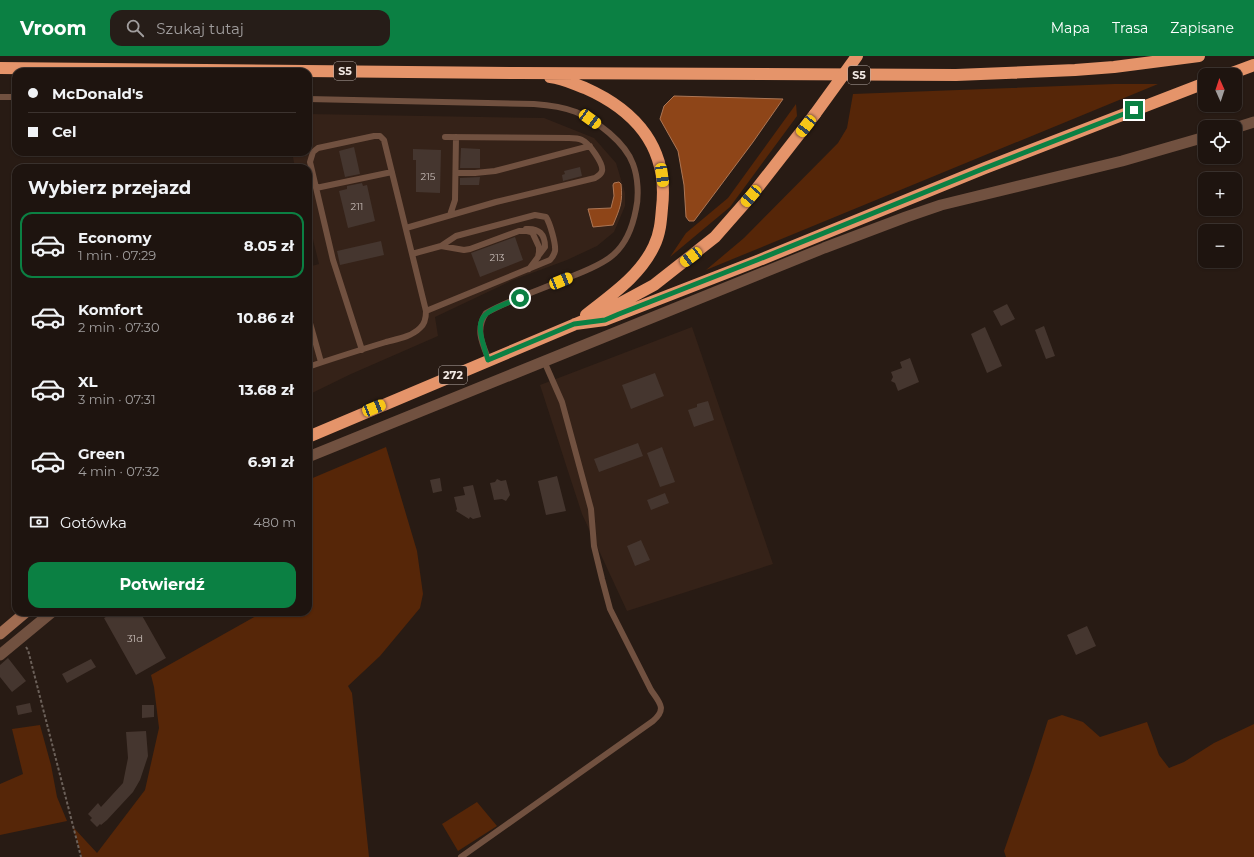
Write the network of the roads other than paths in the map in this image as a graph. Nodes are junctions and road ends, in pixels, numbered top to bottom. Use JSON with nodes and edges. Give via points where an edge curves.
{"nodes":[{"id":1,"x":857,"y":56,"type":"edge"},
{"id":2,"x":1199,"y":56,"type":"edge"},
{"id":3,"x":1254,"y":65,"type":"edge"},
{"id":4,"x":0,"y":68,"type":"edge"},
{"id":5,"x":12,"y":68,"type":"edge"},
{"id":6,"x":1242,"y":69,"type":"edge"},
{"id":7,"x":312,"y":71,"type":"edge"},
{"id":8,"x":518,"y":73,"type":"junction"},
{"id":9,"x":1198,"y":86,"type":"edge"},
{"id":10,"x":0,"y":97,"type":"edge"},
{"id":11,"x":12,"y":97,"type":"edge"},
{"id":12,"x":312,"y":99,"type":"edge"},
{"id":13,"x":1254,"y":122,"type":"edge"},
{"id":14,"x":1242,"y":126,"type":"edge"},
{"id":15,"x":445,"y":137,"type":"dead end"},
{"id":16,"x":456,"y":137,"type":"junction"},
{"id":17,"x":1198,"y":139,"type":"edge"},
{"id":18,"x":590,"y":146,"type":"junction"},
{"id":19,"x":312,"y":155,"type":"edge"},
{"id":20,"x":312,"y":171,"type":"edge"},
{"id":21,"x":392,"y":172,"type":"junction"},
{"id":22,"x":456,"y":173,"type":"junction"},
{"id":23,"x":316,"y":188,"type":"junction"},
{"id":24,"x":450,"y":215,"type":"junction"},
{"id":25,"x":406,"y":228,"type":"junction"},
{"id":26,"x":441,"y":246,"type":"junction"},
{"id":27,"x":412,"y":254,"type":"junction"},
{"id":28,"x":528,"y":270,"type":"junction"},
{"id":29,"x":426,"y":311,"type":"junction"},
{"id":30,"x":574,"y":324,"type":"junction"},
{"id":31,"x":312,"y":330,"type":"edge"},
{"id":32,"x":362,"y":350,"type":"junction"},
{"id":33,"x":488,"y":360,"type":"junction"},
{"id":34,"x":544,"y":361,"type":"junction"},
{"id":35,"x":321,"y":362,"type":"junction"},
{"id":36,"x":312,"y":365,"type":"edge"},
{"id":37,"x":312,"y":434,"type":"edge"},
{"id":38,"x":312,"y":456,"type":"edge"},
{"id":39,"x":21,"y":616,"type":"edge"},
{"id":40,"x":47,"y":616,"type":"edge"},
{"id":41,"x":0,"y":634,"type":"edge"},
{"id":42,"x":0,"y":655,"type":"edge"},
{"id":43,"x":461,"y":857,"type":"edge"}],
"edges":[{"from":1,"to":30,"type":"highway","bridge":true,"via":[[751,196],[714,237],[654,285],[604,312]]},
{"from":2,"to":8,"type":"highway","number":"S5","via":[[1075,70],[956,75]]},
{"from":3,"to":6,"type":"highway"},
{"from":4,"to":5,"type":"highway","number":"S5"},
{"from":7,"to":8,"type":"highway","number":"S5"},
{"from":8,"to":30,"type":"highway","via":[[558,78],[614,104],[644,132],[659,161],[664,191],[660,229],[654,247],[638,271]]},
{"from":9,"to":30,"type":"highway","via":[[605,320]]},
{"from":10,"to":11,"type":"lane"},
{"from":12,"to":33,"type":"lane","via":[[556,106],[590,119],[622,147],[633,164],[638,189],[635,217],[627,238],[613,255],[588,270],[486,313],[480,328]]},
{"from":13,"to":14,"type":"street"},
{"from":15,"to":16,"type":"lane"},
{"from":16,"to":18,"type":"lane","via":[[575,138]]},
{"from":16,"to":22,"type":"lane"},
{"from":17,"to":34,"type":"street","via":[[1122,161],[941,205],[817,251]]},
{"from":18,"to":22,"type":"lane","via":[[495,171]]},
{"from":18,"to":24,"type":"lane","via":[[602,168],[601,174],[595,178]]},
{"from":19,"to":21,"type":"lane","via":[[318,148],[380,136],[384,140]]},
{"from":20,"to":23,"type":"lane"},
{"from":21,"to":23,"type":"lane"},
{"from":21,"to":25,"type":"lane"},
{"from":22,"to":24,"type":"lane","via":[[455,200]]},
{"from":23,"to":32,"type":"lane","via":[[333,260]]},
{"from":24,"to":25,"type":"lane"},
{"from":25,"to":27,"type":"lane"},
{"from":26,"to":27,"type":"lane"},
{"from":26,"to":28,"type":"lane","via":[[470,249],[519,230],[534,229],[540,232],[545,247]]},
{"from":26,"to":28,"type":"lane","via":[[456,236],[535,215],[543,216],[549,221],[554,253],[546,262]]},
{"from":27,"to":29,"type":"lane"},
{"from":28,"to":29,"type":"lane"},
{"from":29,"to":32,"type":"lane","via":[[424,324],[414,333]]},
{"from":30,"to":33,"type":"highway","number":"272"},
{"from":31,"to":35,"type":"lane"},
{"from":32,"to":35,"type":"lane"},
{"from":33,"to":37,"type":"highway","number":"272"},
{"from":34,"to":38,"type":"street"},
{"from":34,"to":43,"type":"lane","via":[[562,402],[592,509],[594,546],[610,609],[659,702],[661,712],[653,721]]},
{"from":35,"to":36,"type":"lane"},
{"from":39,"to":41,"type":"main road"},
{"from":40,"to":42,"type":"street"}]}
